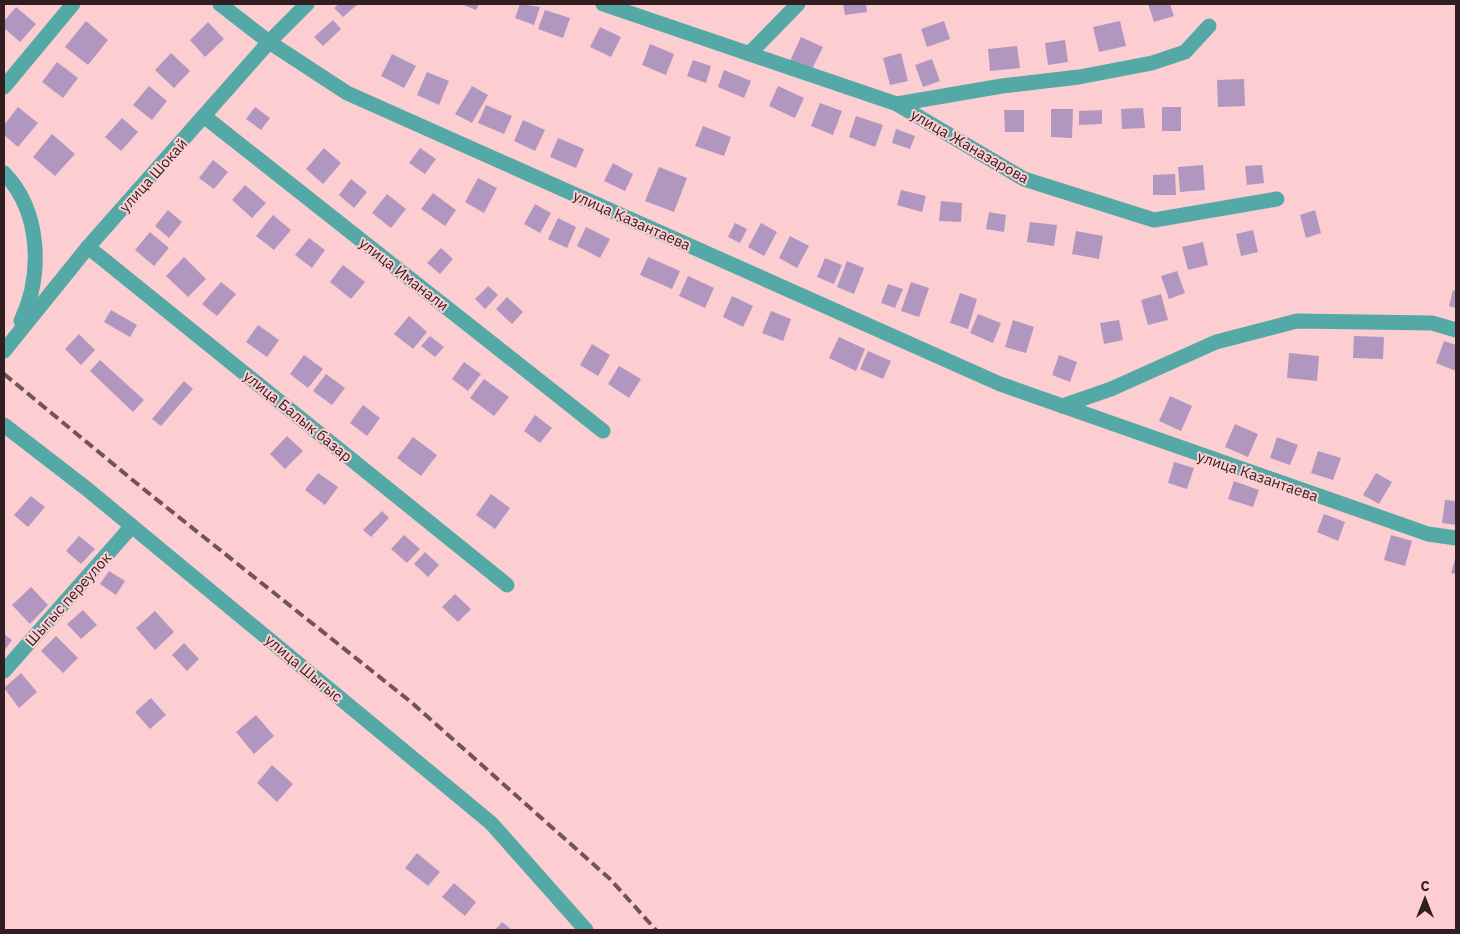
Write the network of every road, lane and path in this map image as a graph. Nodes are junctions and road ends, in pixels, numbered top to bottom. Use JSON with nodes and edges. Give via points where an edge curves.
{"nodes":[{"id":1,"x":73,"y":4,"type":"edge"},
{"id":2,"x":220,"y":4,"type":"edge"},
{"id":3,"x":307,"y":4,"type":"edge"},
{"id":4,"x":603,"y":4,"type":"edge"},
{"id":5,"x":798,"y":4,"type":"edge"},
{"id":6,"x":1209,"y":26,"type":"dead end"},
{"id":7,"x":269,"y":42,"type":"junction"},
{"id":8,"x":749,"y":54,"type":"junction"},
{"id":9,"x":4,"y":87,"type":"edge"},
{"id":10,"x":897,"y":104,"type":"junction"},
{"id":11,"x":205,"y":117,"type":"junction"},
{"id":12,"x":4,"y":173,"type":"edge"},
{"id":13,"x":1277,"y":199,"type":"dead end"},
{"id":14,"x":88,"y":247,"type":"junction"},
{"id":15,"x":1456,"y":330,"type":"edge"},
{"id":16,"x":7,"y":347,"type":"edge"},
{"id":17,"x":1062,"y":406,"type":"junction"},
{"id":18,"x":4,"y":426,"type":"edge"},
{"id":19,"x":603,"y":431,"type":"dead end"},
{"id":20,"x":132,"y":526,"type":"junction"},
{"id":21,"x":1456,"y":538,"type":"edge"},
{"id":22,"x":507,"y":585,"type":"dead end"},
{"id":23,"x":4,"y":671,"type":"edge"},
{"id":24,"x":586,"y":930,"type":"edge"}],
"edges":[{"from":1,"to":9,"type":"street"},
{"from":2,"to":7,"type":"street","name":"улица Казантаева"},
{"from":3,"to":7,"type":"street","name":"улица Шокай"},
{"from":4,"to":8,"type":"street","name":"улица Жаназарова"},
{"from":5,"to":8,"type":"street"},
{"from":6,"to":10,"type":"street","name":"улица Жаназарова","via":[[1185,52],[1152,63]]},
{"from":7,"to":11,"type":"street","name":"улица Шокай"},
{"from":7,"to":17,"type":"street","name":"улица Казантаева","via":[[348,94],[1000,384]]},
{"from":8,"to":10,"type":"street","name":"улица Жаназарова"},
{"from":10,"to":13,"type":"street","name":"улица Жаназарова","via":[[1024,179],[1154,220]]},
{"from":11,"to":14,"type":"street","name":"улица Шокай"},
{"from":11,"to":19,"type":"street","name":"улица Иманали"},
{"from":12,"to":16,"type":"street","via":[[28,208],[36,266],[29,303]]},
{"from":14,"to":16,"type":"street","name":"улица Шокай"},
{"from":14,"to":22,"type":"street","name":"улица Балык базар"},
{"from":15,"to":17,"type":"street","via":[[1432,323],[1297,321],[1216,342],[1111,389]]},
{"from":17,"to":21,"type":"street","name":"улица Казантаева","via":[[1428,534]]},
{"from":18,"to":20,"type":"street","name":"улица Шыгыс"},
{"from":20,"to":23,"type":"street","name":"Шыгыс переулок"},
{"from":20,"to":24,"type":"street","name":"улица Шыгыс","via":[[491,823]]}]}
